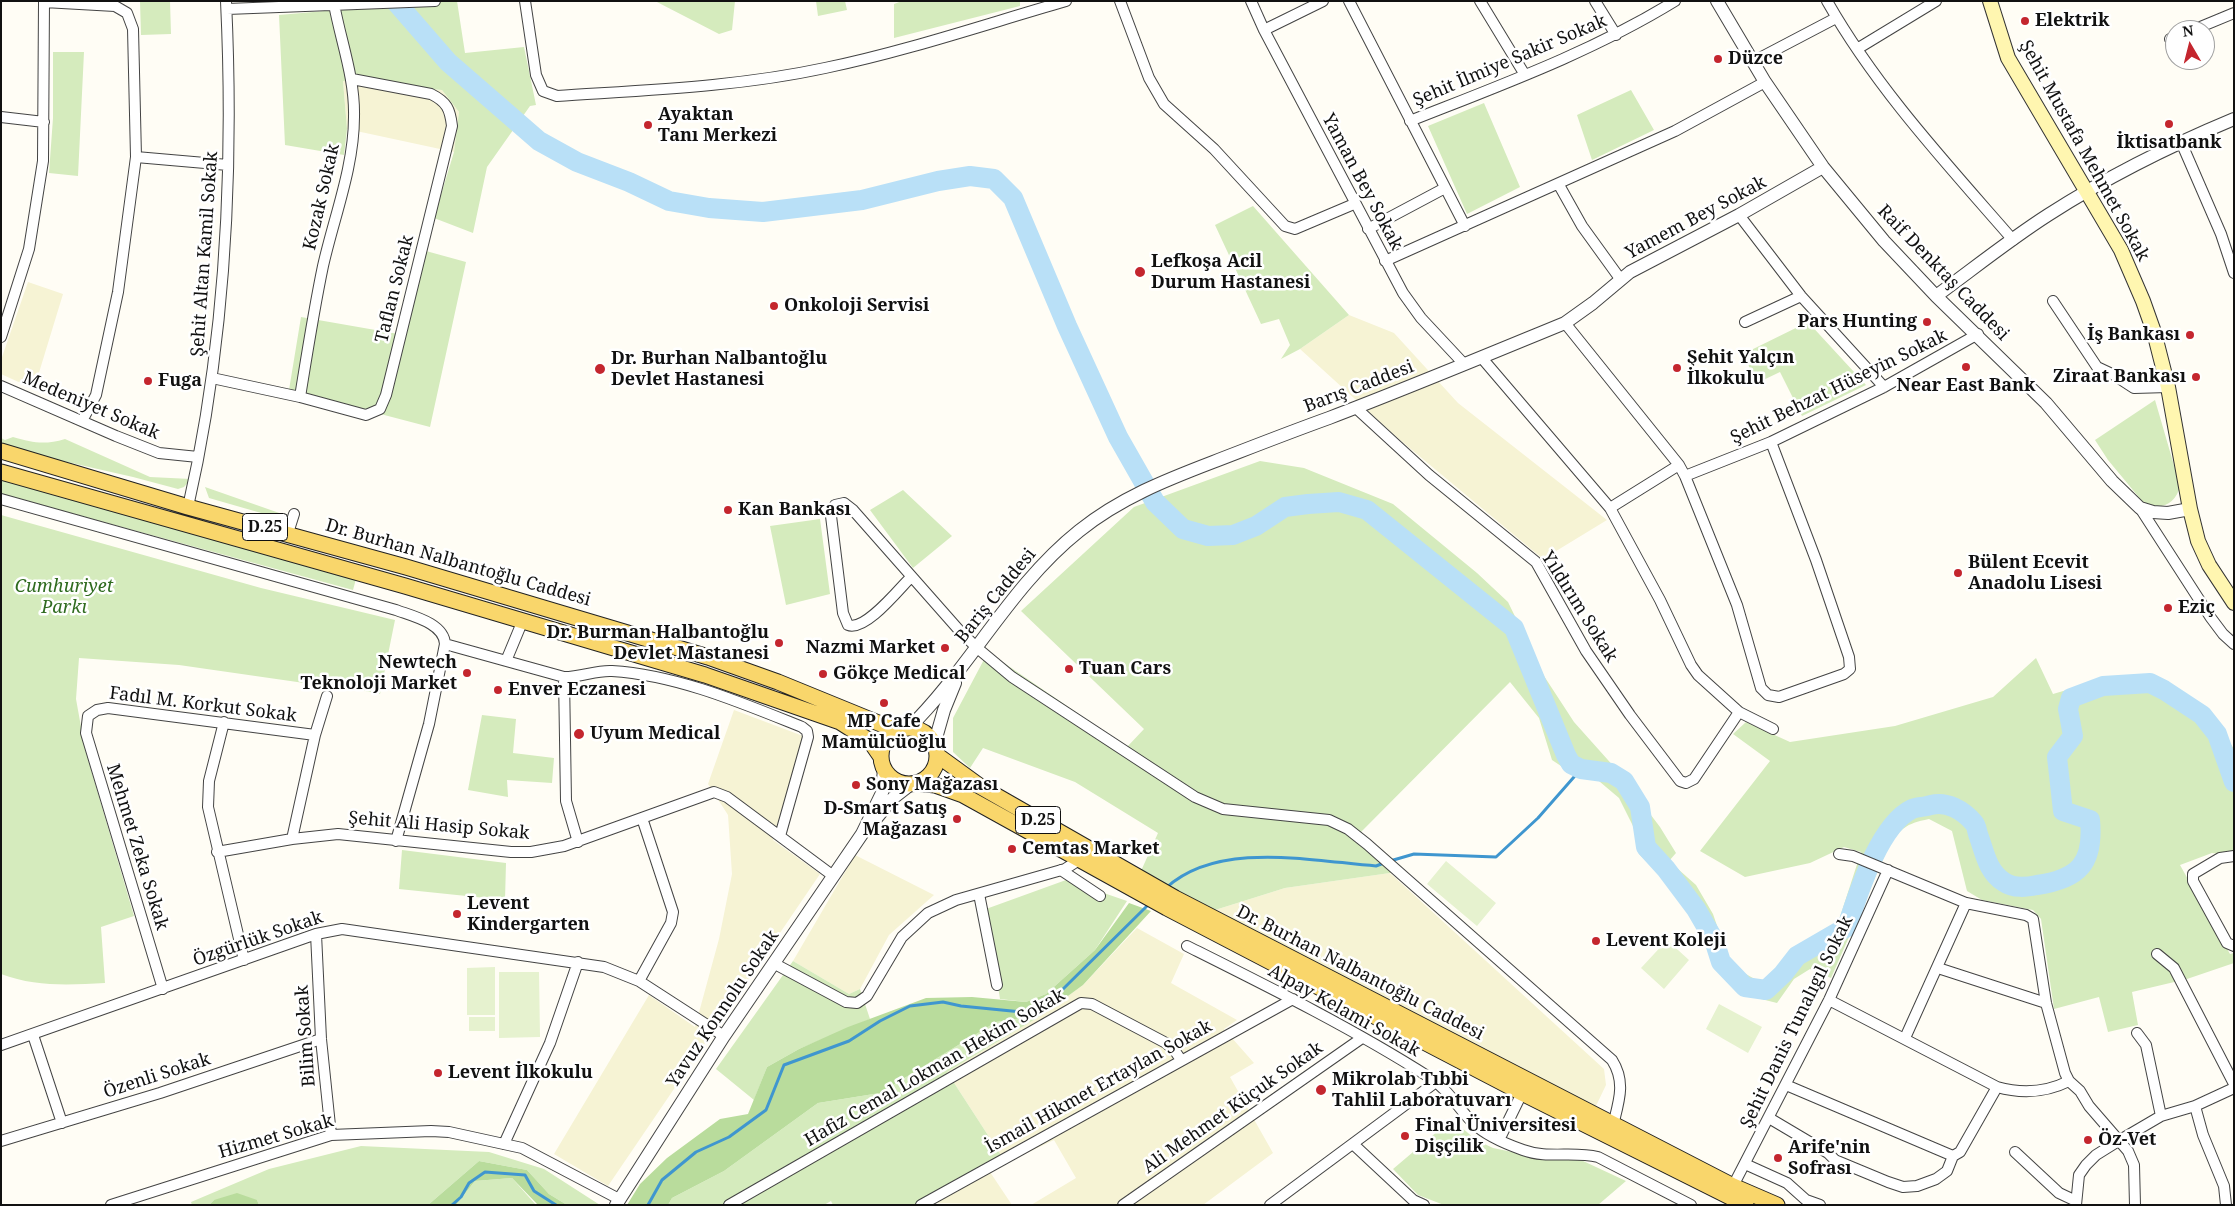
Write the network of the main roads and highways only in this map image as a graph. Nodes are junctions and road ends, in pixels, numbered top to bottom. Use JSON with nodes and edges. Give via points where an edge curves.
{"nodes":[{"id":1,"x":1990,"y":1,"type":"edge"},
{"id":2,"x":1,"y":451,"type":"edge"},
{"id":3,"x":1,"y":472,"type":"edge"},
{"id":4,"x":2234,"y":603,"type":"edge"},
{"id":5,"x":903,"y":730,"type":"junction"},
{"id":6,"x":936,"y":750,"type":"junction"},
{"id":7,"x":883,"y":762,"type":"junction"},
{"id":8,"x":914,"y":783,"type":"junction"},
{"id":9,"x":1138,"y":885,"type":"junction"},
{"id":10,"x":1171,"y":903,"type":"junction"},
{"id":11,"x":1746,"y":1205,"type":"edge"},
{"id":12,"x":1777,"y":1205,"type":"edge"}],
"edges":[{"from":1,"to":4,"type":"main road","name":"Şehit Mustafa Mehmet Sokak","via":[[2008,58],[2121,250],[2142,301],[2154,332],[2168,387],[2198,541],[2209,565]]},
{"from":2,"to":5,"type":"main road","name":"Dr. Burhan Nalbantoğlu Caddesi","number":"D.25","via":[[708,657]]},
{"from":3,"to":7,"type":"main road","name":"Dr. Burhan Nalbantoğlu Caddesi","number":"D.25","via":[[705,675],[840,722],[870,741]]},
{"from":5,"to":6,"type":"main road","number":"D.25","via":[[924,732]]},
{"from":5,"to":7,"type":"main road","via":[[885,742]]},
{"from":6,"to":8,"type":"main road","via":[[932,773]]},
{"from":6,"to":9,"type":"main road","name":"Dr. Burhan Nalbantoğlu Caddesi","number":"D.25","via":[[980,787]]},
{"from":7,"to":8,"type":"main road","number":"D.25","via":[[895,780]]},
{"from":8,"to":9,"type":"main road","name":"Dr. Burhan Nalbantoğlu Caddesi","number":"D.25","via":[[935,785],[963,795],[1079,860]]},
{"from":9,"to":10,"type":"main road","name":"Dr. Burhan Nalbantoğlu Caddesi","number":"D.25"},
{"from":10,"to":11,"type":"main road","name":"Dr. Burhan Nalbantoğlu Caddesi","number":"D.25","via":[[1522,1093]]},
{"from":10,"to":12,"type":"main road","name":"Dr. Burhan Nalbantoğlu Caddesi","number":"D.25","via":[[1733,1186]]}]}
